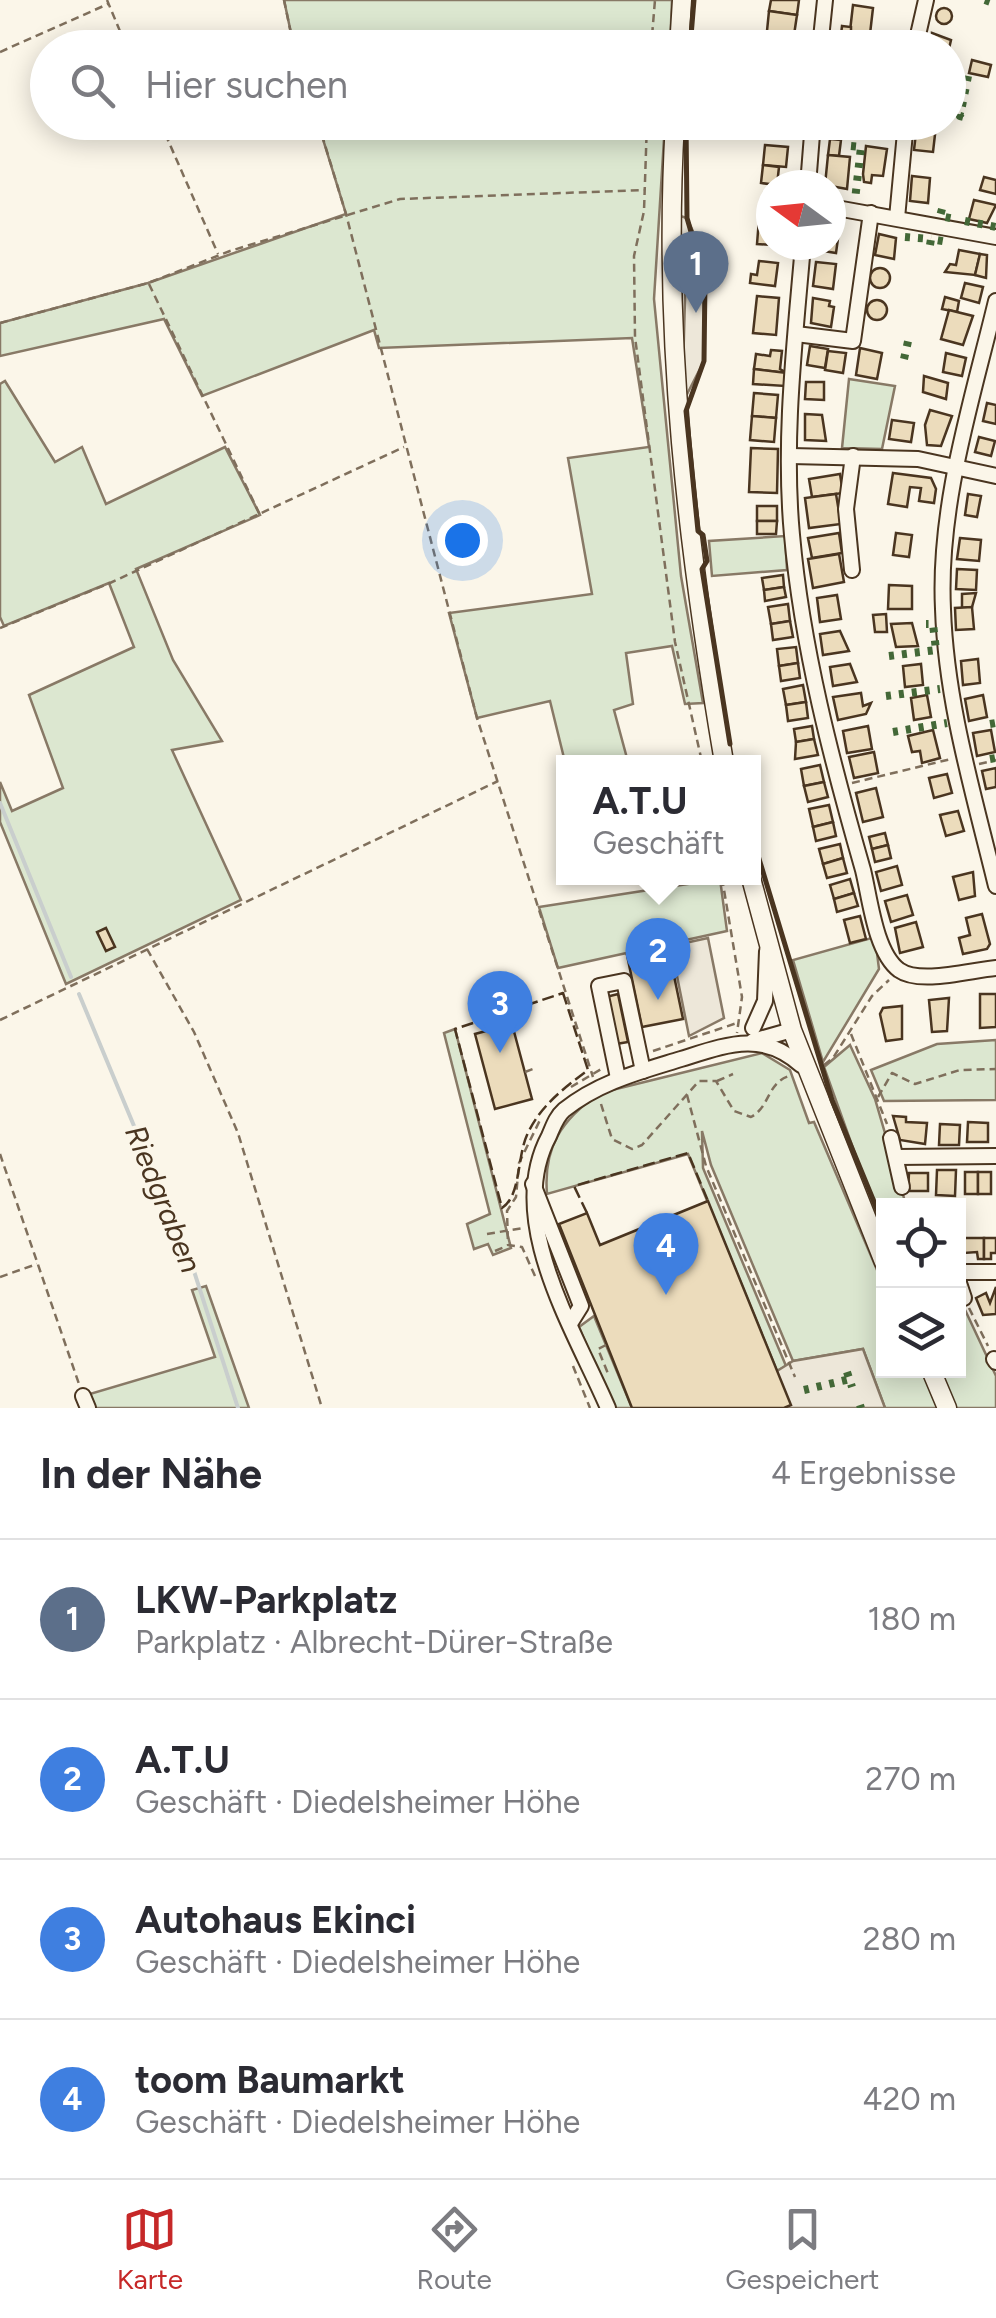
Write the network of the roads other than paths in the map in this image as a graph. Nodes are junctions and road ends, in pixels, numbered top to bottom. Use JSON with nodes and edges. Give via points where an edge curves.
{"nodes":[{"id":1,"x":682,"y":0,"type":"edge"},
{"id":2,"x":824,"y":0,"type":"edge"},
{"id":3,"x":926,"y":0,"type":"edge"},
{"id":4,"x":680,"y":30,"type":"edge"},
{"id":5,"x":822,"y":30,"type":"edge"},
{"id":6,"x":919,"y":30,"type":"edge"},
{"id":7,"x":674,"y":140,"type":"edge"},
{"id":8,"x":812,"y":140,"type":"edge"},
{"id":9,"x":904,"y":140,"type":"edge"},
{"id":10,"x":809,"y":170,"type":"edge"},
{"id":11,"x":846,"y":209,"type":"edge"},
{"id":12,"x":870,"y":213,"type":"junction"},
{"id":13,"x":897,"y":218,"type":"junction"},
{"id":14,"x":996,"y":237,"type":"edge"},
{"id":15,"x":802,"y":260,"type":"edge"},
{"id":16,"x":996,"y":301,"type":"edge"},
{"id":17,"x":796,"y":334,"type":"junction"},
{"id":18,"x":791,"y":456,"type":"junction"},
{"id":19,"x":853,"y":456,"type":"junction"},
{"id":20,"x":956,"y":464,"type":"junction"},
{"id":21,"x":996,"y":476,"type":"edge"},
{"id":22,"x":852,"y":570,"type":"dead end"},
{"id":23,"x":723,"y":755,"type":"edge"},
{"id":24,"x":752,"y":885,"type":"edge"},
{"id":25,"x":996,"y":886,"type":"edge"},
{"id":26,"x":768,"y":947,"type":"junction"},
{"id":27,"x":996,"y":968,"type":"edge"},
{"id":28,"x":633,"y":1023,"type":"junction"},
{"id":29,"x":791,"y":1025,"type":"junction"},
{"id":30,"x":607,"y":1027,"type":"junction"},
{"id":31,"x":748,"y":1037,"type":"junction"},
{"id":32,"x":641,"y":1063,"type":"junction"},
{"id":33,"x":805,"y":1069,"type":"junction"},
{"id":34,"x":617,"y":1071,"type":"junction"},
{"id":35,"x":891,"y":1138,"type":"road end"},
{"id":36,"x":996,"y":1156,"type":"edge"},
{"id":37,"x":897,"y":1157,"type":"junction"},
{"id":38,"x":533,"y":1184,"type":"junction"},
{"id":39,"x":902,"y":1187,"type":"dead end"},
{"id":40,"x":876,"y":1242,"type":"edge"},
{"id":41,"x":966,"y":1272,"type":"edge"},
{"id":42,"x":996,"y":1272,"type":"edge"},
{"id":43,"x":572,"y":1322,"type":"junction"},
{"id":44,"x":934,"y":1378,"type":"edge"},
{"id":45,"x":608,"y":1408,"type":"edge"},
{"id":46,"x":947,"y":1408,"type":"edge"}],
"edges":[{"from":1,"to":4,"type":"main road"},
{"from":2,"to":5,"type":"street"},
{"from":3,"to":6,"type":"street"},
{"from":7,"to":23,"type":"main road","via":[[675,400],[690,555]]},
{"from":8,"to":10,"type":"street"},
{"from":9,"to":13,"type":"street"},
{"from":11,"to":12,"type":"street"},
{"from":12,"to":13,"type":"street"},
{"from":12,"to":17,"type":"street","via":[[854,342]]},
{"from":13,"to":14,"type":"street"},
{"from":15,"to":17,"type":"street"},
{"from":16,"to":20,"type":"street"},
{"from":17,"to":18,"type":"street"},
{"from":18,"to":19,"type":"street"},
{"from":18,"to":27,"type":"street","via":[[796,570],[840,786],[892,964],[907,974]]},
{"from":19,"to":20,"type":"street"},
{"from":19,"to":22,"type":"street","via":[[846,510]]},
{"from":20,"to":21,"type":"street"},
{"from":20,"to":25,"type":"street","via":[[943,567],[949,681],[961,762]]},
{"from":24,"to":26,"type":"main road"},
{"from":26,"to":29,"type":"main road"},
{"from":26,"to":31,"type":"street","via":[[765,1001]]},
{"from":28,"to":30,"type":"street"},
{"from":28,"to":30,"type":"street"},
{"from":28,"to":30,"type":"street","via":[[624,981],[599,986]]},
{"from":28,"to":32,"type":"street"},
{"from":29,"to":31,"type":"street"},
{"from":29,"to":33,"type":"main road"},
{"from":30,"to":34,"type":"street"},
{"from":31,"to":32,"type":"street"},
{"from":31,"to":33,"type":"street","via":[[784,1051]]},
{"from":32,"to":34,"type":"street"},
{"from":33,"to":40,"type":"main road"},
{"from":34,"to":38,"type":"street","via":[[560,1113]]},
{"from":35,"to":37,"type":"street"},
{"from":36,"to":37,"type":"street"},
{"from":37,"to":39,"type":"street"},
{"from":38,"to":43,"type":"street","via":[[534,1227]]},
{"from":38,"to":43,"type":"street","via":[[580,1306]]},
{"from":41,"to":42,"type":"street"},
{"from":43,"to":45,"type":"street"},
{"from":44,"to":46,"type":"main road"}]}
